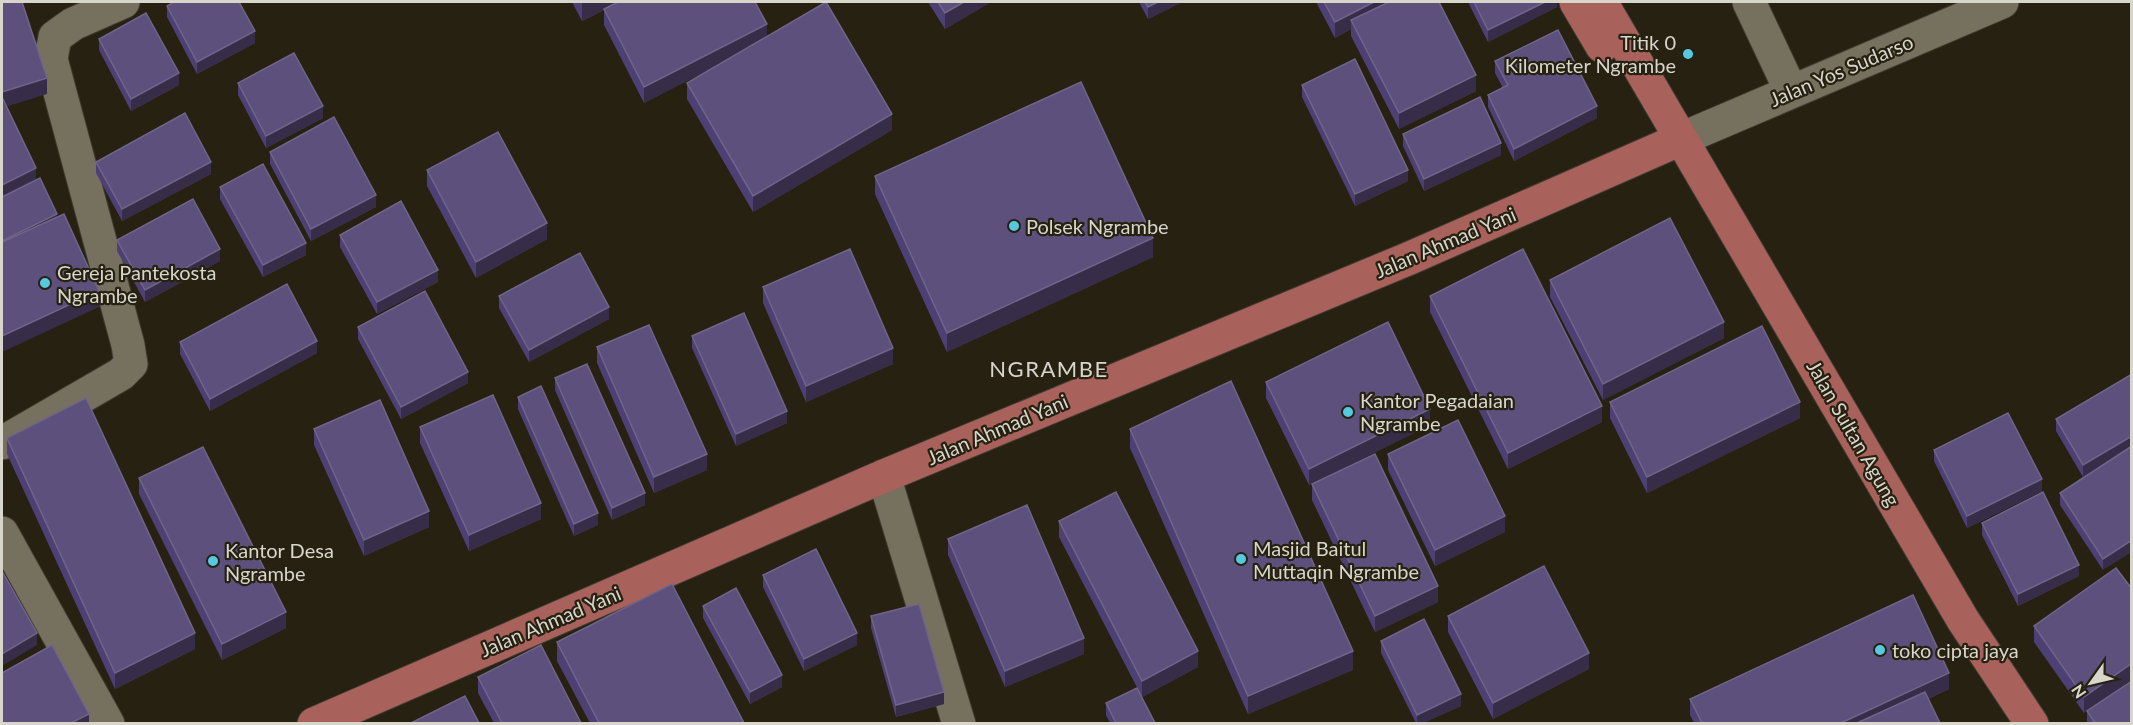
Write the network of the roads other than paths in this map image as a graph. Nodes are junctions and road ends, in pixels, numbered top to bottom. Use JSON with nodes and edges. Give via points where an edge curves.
{"nodes":[{"id":1,"x":123,"y":2,"type":"edge"},
{"id":2,"x":1576,"y":2,"type":"edge"},
{"id":3,"x":1601,"y":2,"type":"edge"},
{"id":4,"x":1749,"y":2,"type":"edge"},
{"id":5,"x":2002,"y":2,"type":"edge"},
{"id":6,"x":1791,"y":91,"type":"junction"},
{"id":7,"x":1681,"y":139,"type":"junction"},
{"id":8,"x":2,"y":443,"type":"edge"},
{"id":9,"x":884,"y":476,"type":"junction"},
{"id":10,"x":2,"y":533,"type":"edge"},
{"id":11,"x":108,"y":723,"type":"edge"},
{"id":12,"x":314,"y":723,"type":"edge"},
{"id":13,"x":959,"y":723,"type":"edge"},
{"id":14,"x":2032,"y":723,"type":"edge"}],
"edges":[{"from":1,"to":8,"type":"street","via":[[73,24],[55,38],[51,59],[131,364],[121,374]]},
{"from":2,"to":7,"type":"main road","via":[[1633,98]]},
{"from":3,"to":7,"type":"main road","name":"Jalan Sultan Agung"},
{"from":4,"to":6,"type":"street"},
{"from":5,"to":6,"type":"street","name":"Jalan Yos Sudarso"},
{"from":6,"to":7,"type":"street","name":"Jalan Yos Sudarso"},
{"from":7,"to":9,"type":"main road","name":"Jalan Ahmad Yani","via":[[1410,258]]},
{"from":7,"to":14,"type":"main road","name":"Jalan Sultan Agung","via":[[1963,620]]},
{"from":9,"to":12,"type":"main road","name":"Jalan Ahmad Yani"},
{"from":9,"to":13,"type":"street"},
{"from":10,"to":11,"type":"street"}]}
